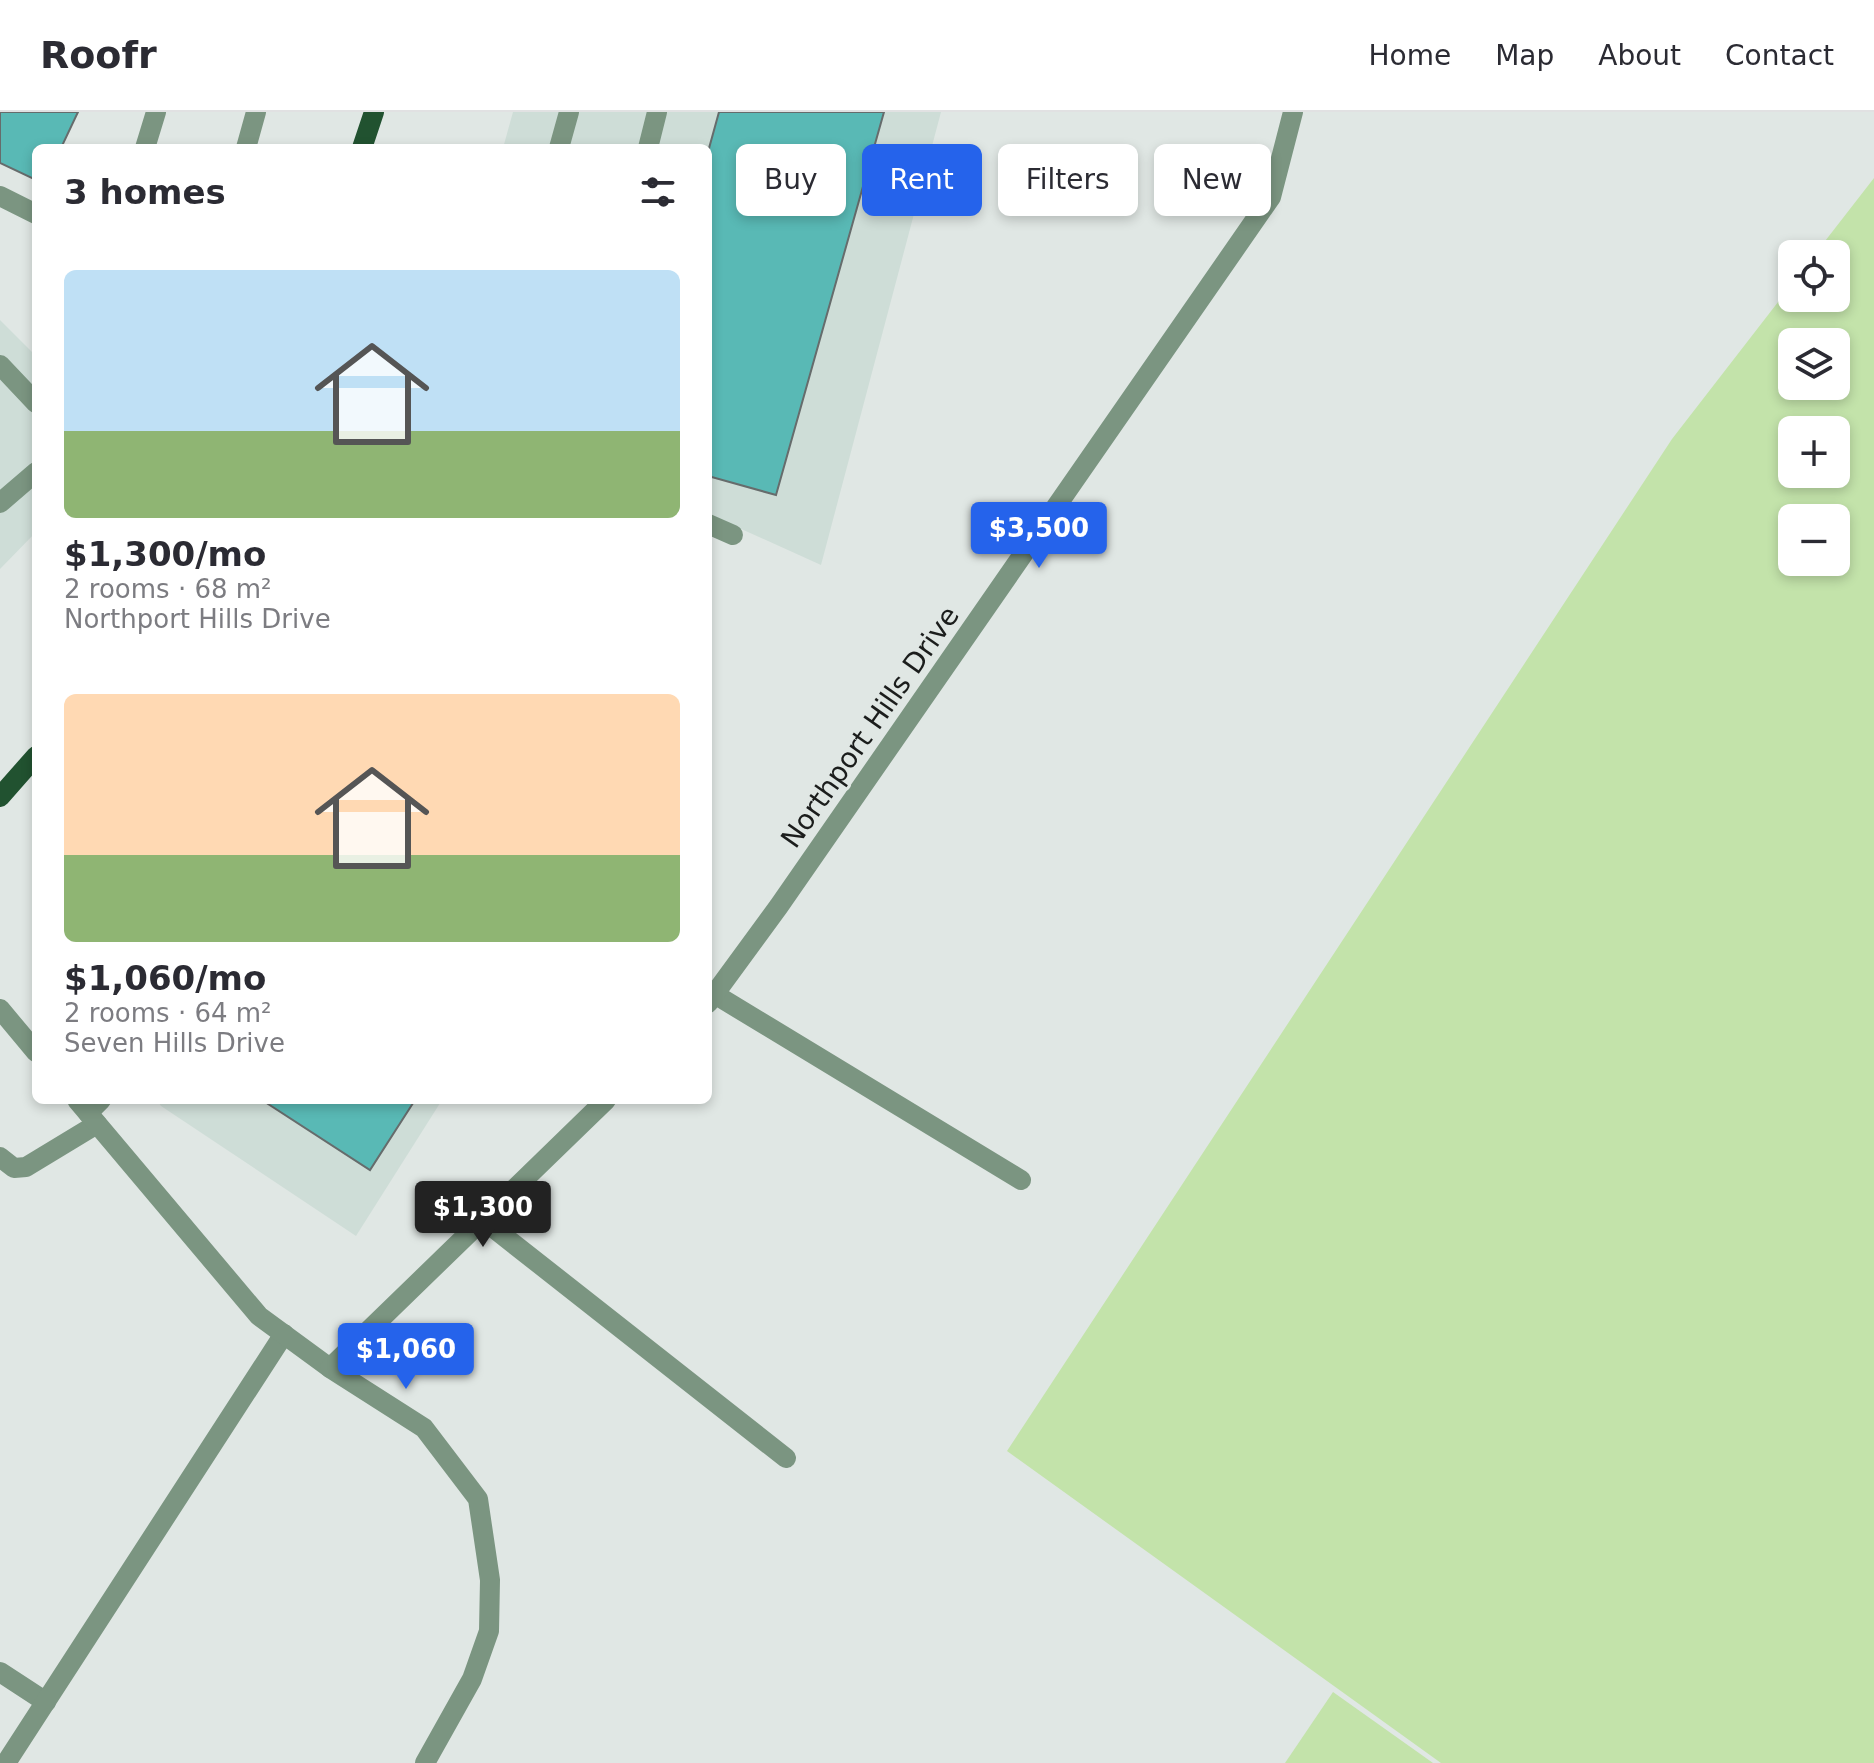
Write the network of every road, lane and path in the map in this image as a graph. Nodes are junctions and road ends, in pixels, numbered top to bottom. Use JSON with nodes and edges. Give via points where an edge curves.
{"nodes":[{"id":1,"x":156,"y":112,"type":"edge"},
{"id":2,"x":256,"y":112,"type":"edge"},
{"id":3,"x":374,"y":112,"type":"edge"},
{"id":4,"x":569,"y":112,"type":"edge"},
{"id":5,"x":657,"y":112,"type":"edge"},
{"id":6,"x":1293,"y":112,"type":"edge"},
{"id":7,"x":146,"y":144,"type":"edge"},
{"id":8,"x":247,"y":144,"type":"edge"},
{"id":9,"x":363,"y":144,"type":"edge"},
{"id":10,"x":560,"y":144,"type":"edge"},
{"id":11,"x":649,"y":144,"type":"edge"},
{"id":12,"x":0,"y":196,"type":"edge"},
{"id":13,"x":32,"y":212,"type":"edge"},
{"id":14,"x":0,"y":365,"type":"edge"},
{"id":15,"x":32,"y":399,"type":"edge"},
{"id":16,"x":32,"y":475,"type":"edge"},
{"id":17,"x":0,"y":503,"type":"edge"},
{"id":18,"x":712,"y":526,"type":"edge"},
{"id":19,"x":733,"y":535,"type":"dead end"},
{"id":20,"x":32,"y":761,"type":"edge"},
{"id":21,"x":0,"y":797,"type":"edge"},
{"id":22,"x":712,"y":999,"type":"edge"},
{"id":23,"x":0,"y":1009,"type":"edge"},
{"id":24,"x":32,"y":1047,"type":"edge"},
{"id":25,"x":602,"y":1104,"type":"edge"},
{"id":26,"x":91,"y":1109,"type":"edge"},
{"id":27,"x":0,"y":1157,"type":"edge"},
{"id":28,"x":1021,"y":1180,"type":"dead end"},
{"id":29,"x":482,"y":1219,"type":"junction"},
{"id":30,"x":284,"y":1334,"type":"junction"},
{"id":31,"x":330,"y":1368,"type":"junction"},
{"id":32,"x":786,"y":1458,"type":"dead end"},
{"id":33,"x":0,"y":1672,"type":"edge"},
{"id":34,"x":46,"y":1702,"type":"junction"},
{"id":35,"x":6,"y":1763,"type":"edge"},
{"id":36,"x":425,"y":1763,"type":"edge"}],
"edges":[{"from":1,"to":7,"type":"street"},
{"from":2,"to":8,"type":"street"},
{"from":3,"to":9,"type":"main road"},
{"from":4,"to":10,"type":"street"},
{"from":5,"to":11,"type":"street"},
{"from":6,"to":22,"type":"street","name":"Northport Hills Drive","via":[[1271,197]]},
{"from":12,"to":13,"type":"street"},
{"from":14,"to":15,"type":"street"},
{"from":16,"to":17,"type":"street"},
{"from":18,"to":19,"type":"street"},
{"from":20,"to":21,"type":"main road"},
{"from":22,"to":28,"type":"street"},
{"from":23,"to":24,"type":"street"},
{"from":25,"to":29,"type":"street"},
{"from":26,"to":27,"type":"street","via":[[26,1167],[14,1168]]},
{"from":26,"to":30,"type":"street","via":[[259,1316]]},
{"from":29,"to":31,"type":"street"},
{"from":29,"to":32,"type":"street"},
{"from":30,"to":31,"type":"street"},
{"from":30,"to":34,"type":"street"},
{"from":31,"to":36,"type":"street","via":[[424,1428],[478,1499],[490,1580],[489,1631],[472,1679]]},
{"from":33,"to":34,"type":"street"},
{"from":34,"to":35,"type":"street"}]}
